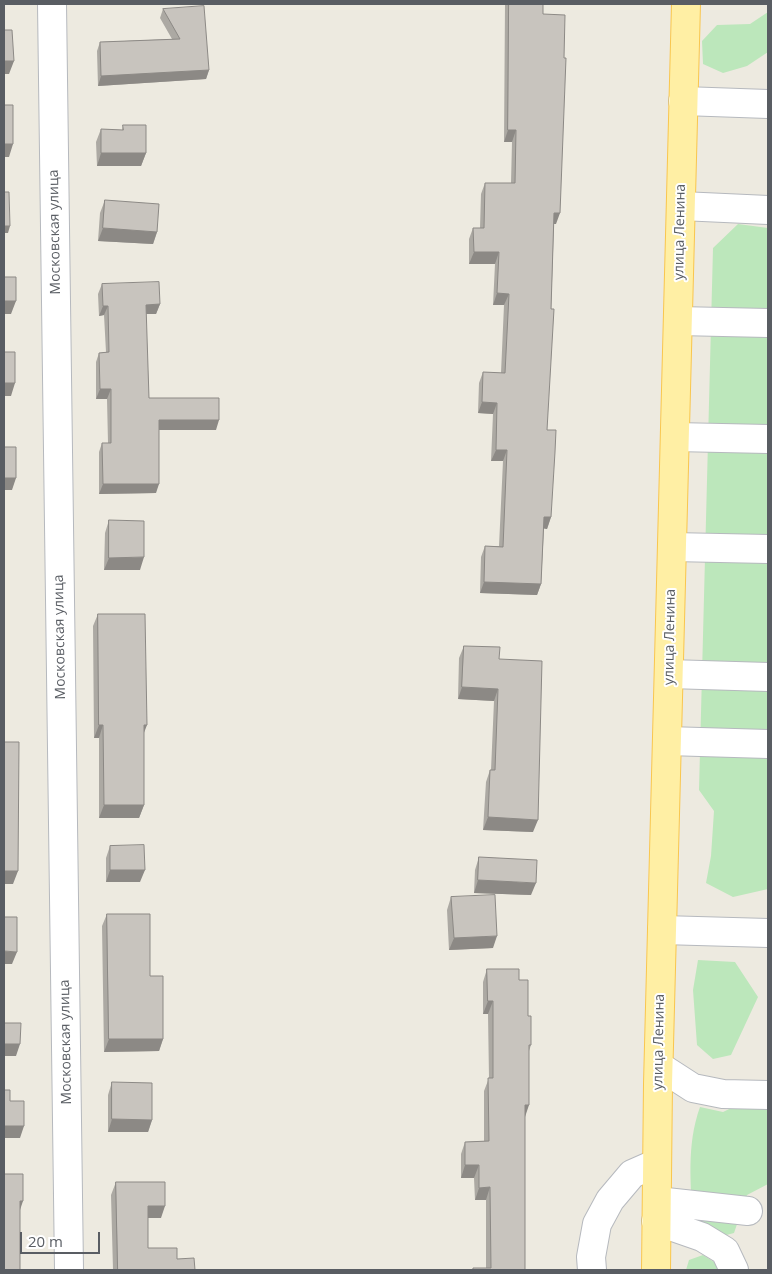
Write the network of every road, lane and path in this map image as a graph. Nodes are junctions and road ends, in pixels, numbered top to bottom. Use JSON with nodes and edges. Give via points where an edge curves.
{"nodes":[{"id":1,"x":52,"y":4,"type":"edge"},
{"id":2,"x":686,"y":4,"type":"edge"},
{"id":3,"x":683,"y":101,"type":"junction"},
{"id":4,"x":768,"y":104,"type":"edge"},
{"id":5,"x":681,"y":206,"type":"junction"},
{"id":6,"x":768,"y":210,"type":"edge"},
{"id":7,"x":678,"y":321,"type":"junction"},
{"id":8,"x":768,"y":323,"type":"edge"},
{"id":9,"x":675,"y":437,"type":"junction"},
{"id":10,"x":768,"y":439,"type":"edge"},
{"id":11,"x":672,"y":547,"type":"junction"},
{"id":12,"x":768,"y":549,"type":"edge"},
{"id":13,"x":669,"y":674,"type":"junction"},
{"id":14,"x":768,"y":677,"type":"edge"},
{"id":15,"x":667,"y":741,"type":"junction"},
{"id":16,"x":768,"y":744,"type":"edge"},
{"id":17,"x":662,"y":930,"type":"junction"},
{"id":18,"x":768,"y":933,"type":"edge"},
{"id":19,"x":659,"y":1066,"type":"junction"},
{"id":20,"x":768,"y":1095,"type":"edge"},
{"id":21,"x":657,"y":1163,"type":"junction"},
{"id":22,"x":656,"y":1211,"type":"junction"},
{"id":23,"x":748,"y":1212,"type":"dead end"},
{"id":24,"x":69,"y":1270,"type":"edge"},
{"id":25,"x":592,"y":1270,"type":"edge"},
{"id":26,"x":656,"y":1270,"type":"edge"},
{"id":27,"x":734,"y":1270,"type":"edge"}],
"edges":[{"from":1,"to":24,"type":"street","name":"Московская улица"},
{"from":2,"to":3,"type":"main road","name":"улица Ленина"},
{"from":3,"to":4,"type":"street"},
{"from":3,"to":5,"type":"main road","name":"улица Ленина"},
{"from":5,"to":6,"type":"street"},
{"from":5,"to":7,"type":"main road","name":"улица Ленина"},
{"from":7,"to":8,"type":"street"},
{"from":7,"to":9,"type":"main road","name":"улица Ленина"},
{"from":9,"to":10,"type":"street"},
{"from":9,"to":11,"type":"main road","name":"улица Ленина"},
{"from":11,"to":12,"type":"street"},
{"from":11,"to":13,"type":"main road","name":"улица Ленина"},
{"from":13,"to":14,"type":"street"},
{"from":13,"to":15,"type":"main road","name":"улица Ленина"},
{"from":15,"to":16,"type":"street"},
{"from":15,"to":17,"type":"main road","name":"улица Ленина"},
{"from":17,"to":18,"type":"street"},
{"from":17,"to":19,"type":"main road","name":"улица Ленина"},
{"from":19,"to":20,"type":"street","via":[[693,1088],[724,1094]]},
{"from":19,"to":21,"type":"main road","name":"улица Ленина"},
{"from":21,"to":22,"type":"main road","name":"улица Ленина"},
{"from":21,"to":25,"type":"street","via":[[632,1174],[610,1200],[597,1224]]},
{"from":22,"to":23,"type":"street"},
{"from":22,"to":26,"type":"main road","name":"улица Ленина"},
{"from":22,"to":27,"type":"street","via":[[725,1252]]}]}
